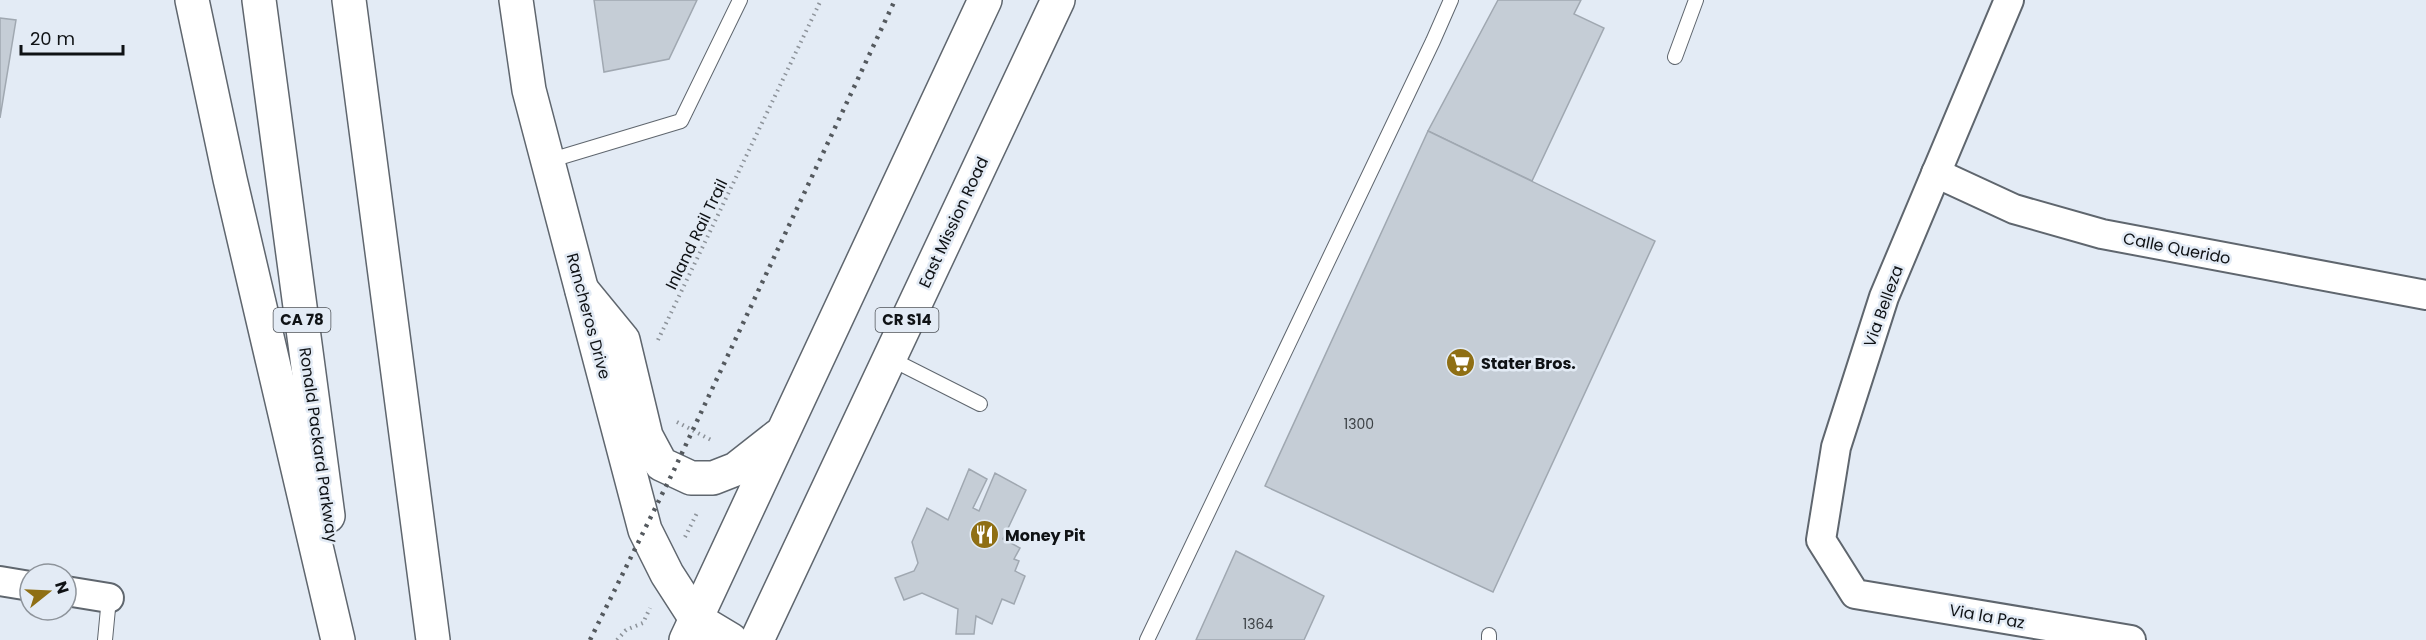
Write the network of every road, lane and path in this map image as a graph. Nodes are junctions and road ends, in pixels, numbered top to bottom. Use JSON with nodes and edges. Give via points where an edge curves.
{"nodes":[{"id":1,"x":192,"y":0,"type":"edge"},
{"id":2,"x":258,"y":0,"type":"edge"},
{"id":3,"x":349,"y":0,"type":"edge"},
{"id":4,"x":516,"y":0,"type":"edge"},
{"id":5,"x":740,"y":0,"type":"edge"},
{"id":6,"x":821,"y":0,"type":"edge"},
{"id":7,"x":985,"y":0,"type":"edge"},
{"id":8,"x":1058,"y":0,"type":"edge"},
{"id":9,"x":1451,"y":0,"type":"edge"},
{"id":10,"x":1696,"y":0,"type":"edge"},
{"id":11,"x":2009,"y":0,"type":"edge"},
{"id":12,"x":1675,"y":57,"type":"dead end"},
{"id":13,"x":548,"y":160,"type":"junction"},
{"id":14,"x":1936,"y":173,"type":"junction"},
{"id":15,"x":582,"y":290,"type":"junction"},
{"id":16,"x":2426,"y":295,"type":"edge"},
{"id":17,"x":657,"y":343,"type":"dead end"},
{"id":18,"x":889,"y":358,"type":"junction"},
{"id":19,"x":980,"y":404,"type":"dead end"},
{"id":20,"x":672,"y":420,"type":"dead end"},
{"id":21,"x":782,"y":433,"type":"junction"},
{"id":22,"x":719,"y":446,"type":"dead end"},
{"id":23,"x":701,"y":504,"type":"dead end"},
{"id":24,"x":692,"y":522,"type":"junction"},
{"id":25,"x":698,"y":526,"type":"dead end"},
{"id":26,"x":682,"y":544,"type":"dead end"},
{"id":27,"x":0,"y":581,"type":"edge"},
{"id":28,"x":18,"y":584,"type":"edge"},
{"id":29,"x":78,"y":593,"type":"edge"},
{"id":30,"x":109,"y":598,"type":"joint"},
{"id":31,"x":1879,"y":598,"type":"joint"},
{"id":32,"x":643,"y":623,"type":"dead end"},
{"id":33,"x":691,"y":629,"type":"edge"},
{"id":34,"x":105,"y":640,"type":"edge"},
{"id":35,"x":338,"y":640,"type":"edge"},
{"id":36,"x":345,"y":640,"type":"edge"},
{"id":37,"x":433,"y":640,"type":"edge"},
{"id":38,"x":617,"y":640,"type":"edge"},
{"id":39,"x":731,"y":640,"type":"edge"},
{"id":40,"x":757,"y":640,"type":"edge"},
{"id":41,"x":1147,"y":640,"type":"edge"},
{"id":42,"x":2131,"y":640,"type":"edge"}],
"edges":[{"from":1,"to":35,"type":"main road"},
{"from":2,"to":36,"type":"main road","name":"Ronald Packard Parkway","number":"CA 78"},
{"from":3,"to":37,"type":"main road"},
{"from":4,"to":13,"type":"main road","name":"Rancheros Drive","via":[[529,90]]},
{"from":5,"to":13,"type":"lane","via":[[681,121]]},
{"from":6,"to":17,"type":"path","name":"Inland Rail Trail"},
{"from":7,"to":21,"type":"main road"},
{"from":8,"to":18,"type":"main road","name":"East Mission Road","number":"CR S14"},
{"from":9,"to":41,"type":"lane"},
{"from":10,"to":12,"type":"lane"},
{"from":11,"to":14,"type":"street","name":"Via Belleza"},
{"from":13,"to":15,"type":"main road","name":"Rancheros Drive"},
{"from":14,"to":16,"type":"street","name":"Calle Querido","via":[[2014,209],[2102,234]]},
{"from":14,"to":31,"type":"street","name":"Via Belleza","via":[[1884,297],[1839,436],[1821,540],[1855,594]]},
{"from":15,"to":21,"type":"main road","via":[[623,340],[646,436],[661,464],[691,478],[713,478],[736,469]]},
{"from":15,"to":33,"type":"main road","name":"Rancheros Drive","via":[[645,530]]},
{"from":18,"to":19,"type":"lane"},
{"from":18,"to":40,"type":"main road","name":"East Mission Road","number":"CR S14"},
{"from":20,"to":22,"type":"path"},
{"from":21,"to":33,"type":"main road"},
{"from":23,"to":24,"type":"path"},
{"from":24,"to":25,"type":"path"},
{"from":24,"to":26,"type":"path"},
{"from":27,"to":28,"type":"street"},
{"from":29,"to":30,"type":"street"},
{"from":30,"to":34,"type":"lane"},
{"from":31,"to":42,"type":"street","name":"Via la Paz"},
{"from":32,"to":38,"type":"path","via":[[626,630]]},
{"from":33,"to":39,"type":"main road"}]}
